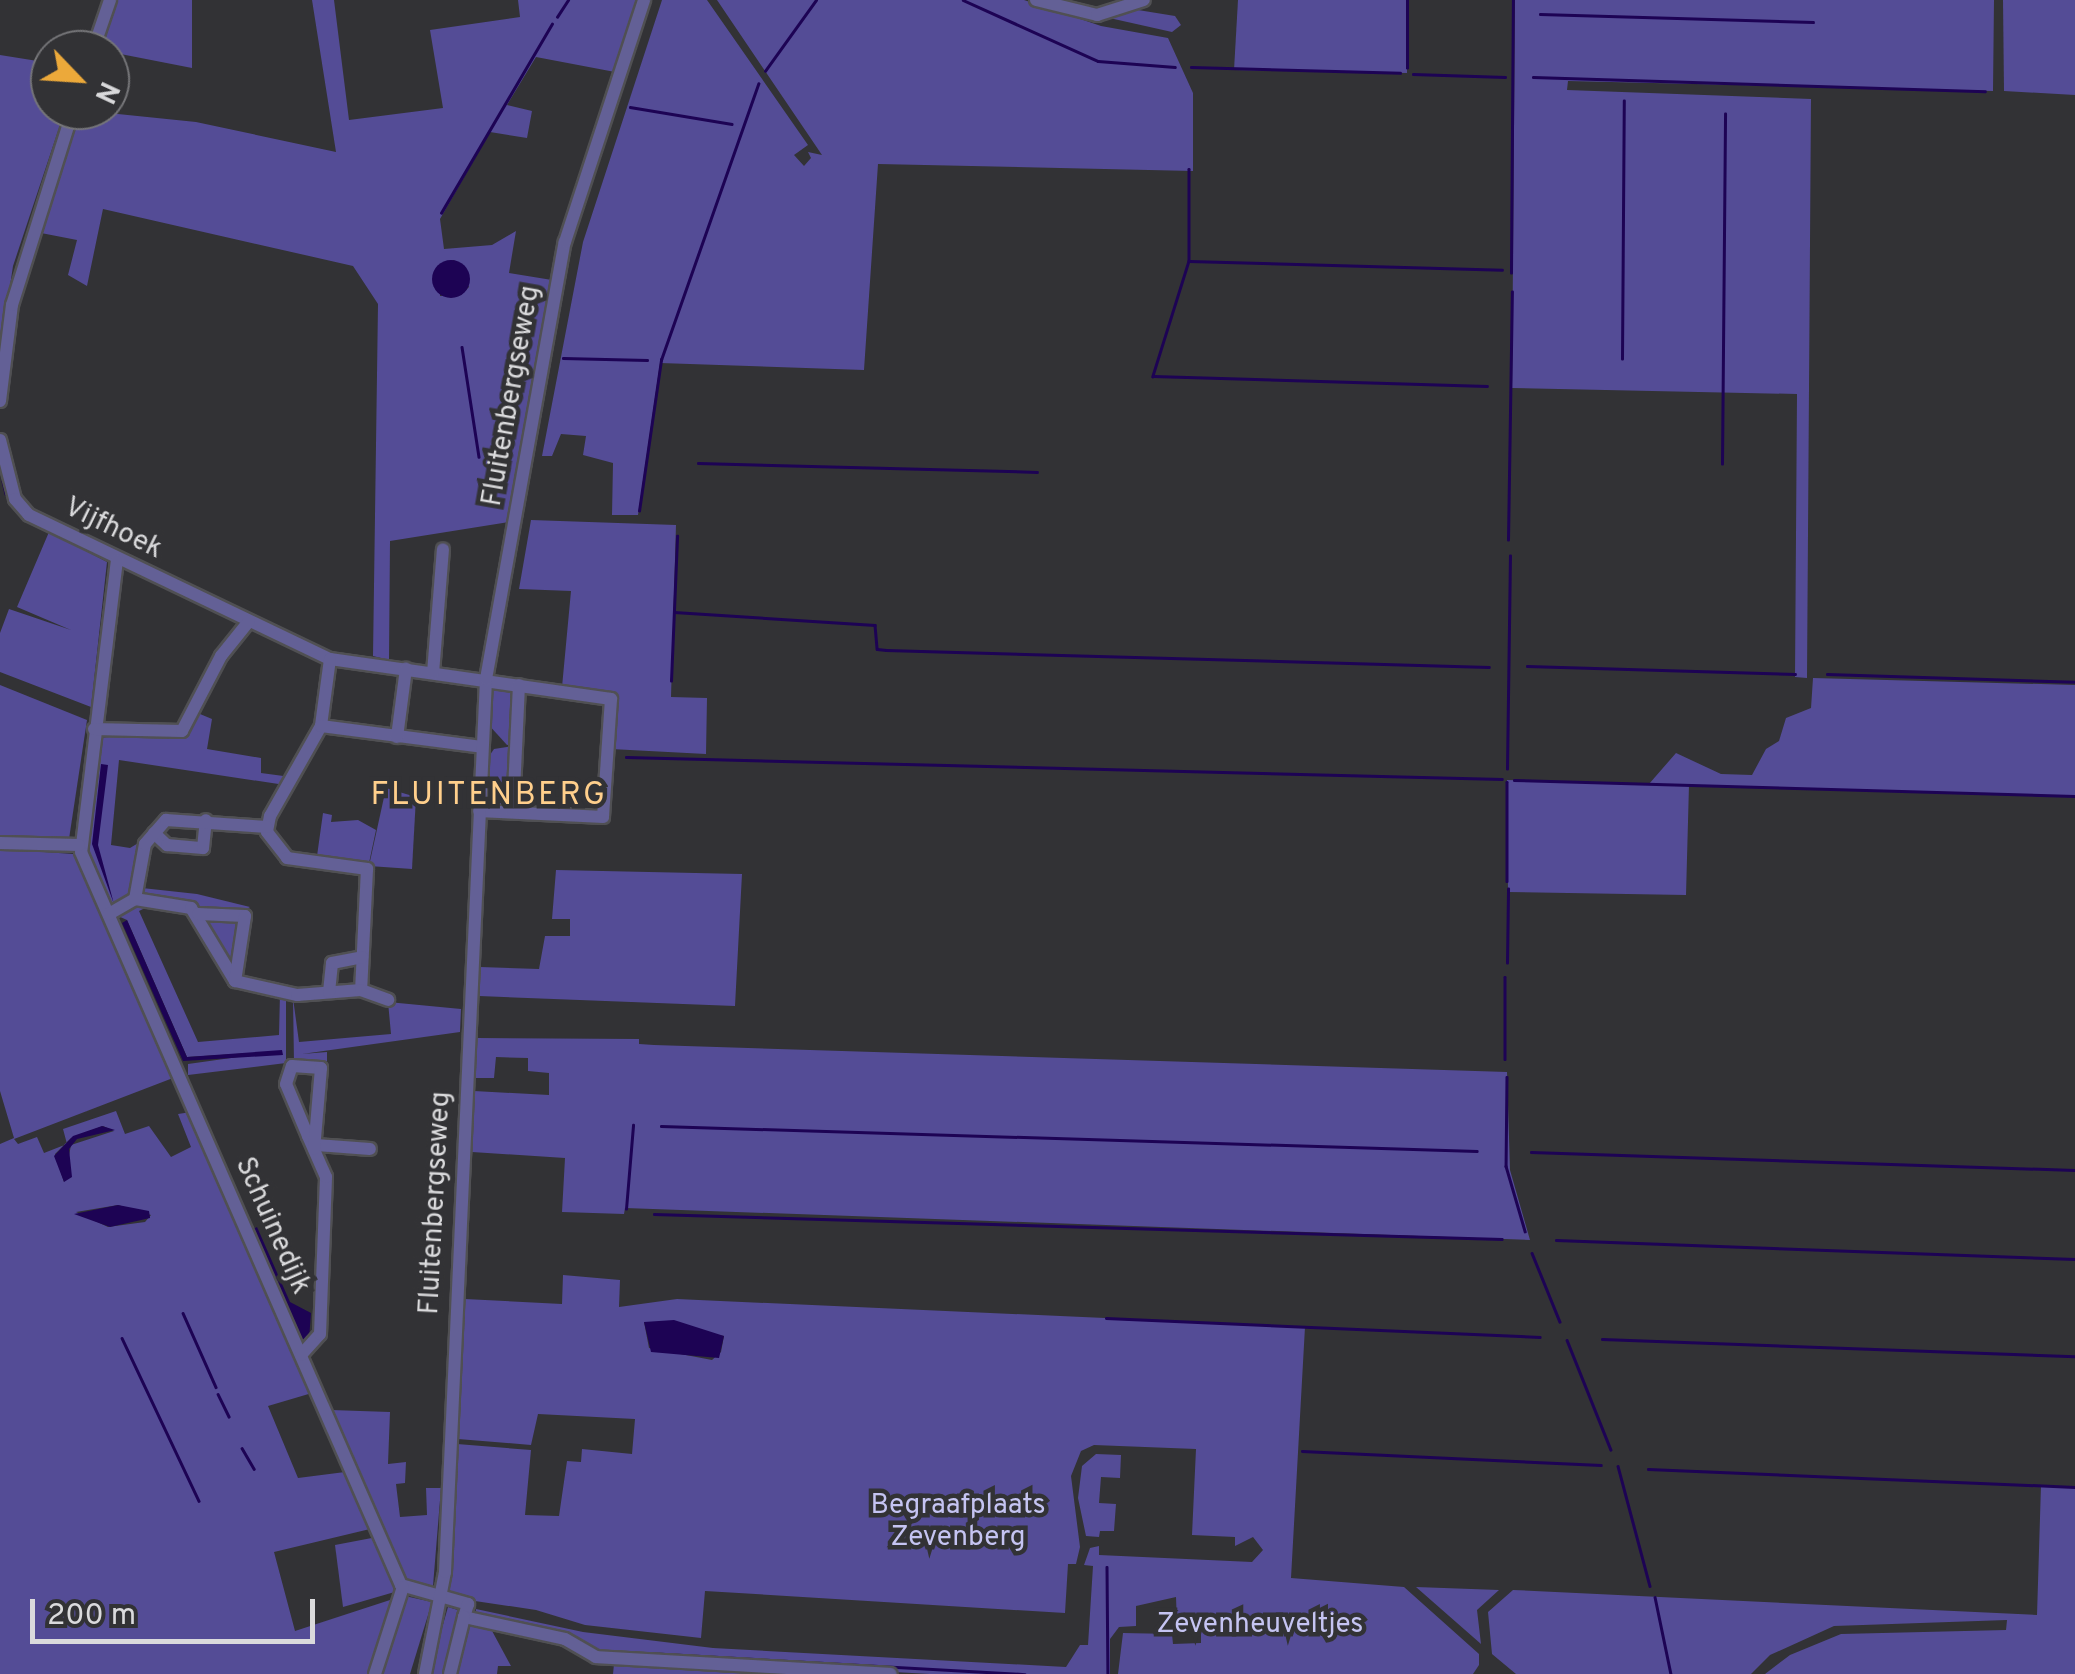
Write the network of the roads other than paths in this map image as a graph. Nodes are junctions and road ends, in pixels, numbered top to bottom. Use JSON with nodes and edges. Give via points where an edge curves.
{"nodes":[{"id":1,"x":110,"y":0,"type":"edge"},
{"id":2,"x":644,"y":0,"type":"edge"},
{"id":3,"x":1036,"y":0,"type":"edge"},
{"id":4,"x":1144,"y":0,"type":"edge"},
{"id":5,"x":100,"y":30,"type":"edge"},
{"id":6,"x":68,"y":130,"type":"edge"},
{"id":7,"x":0,"y":401,"type":"edge"},
{"id":8,"x":0,"y":440,"type":"edge"},
{"id":9,"x":443,"y":550,"type":"dead end"},
{"id":10,"x":117,"y":560,"type":"junction"},
{"id":11,"x":249,"y":621,"type":"junction"},
{"id":12,"x":330,"y":659,"type":"junction"},
{"id":13,"x":406,"y":670,"type":"junction"},
{"id":14,"x":433,"y":674,"type":"junction"},
{"id":15,"x":486,"y":680,"type":"junction"},
{"id":16,"x":519,"y":685,"type":"junction"},
{"id":17,"x":322,"y":726,"type":"junction"},
{"id":18,"x":94,"y":729,"type":"junction"},
{"id":19,"x":397,"y":737,"type":"junction"},
{"id":20,"x":482,"y":747,"type":"junction"},
{"id":21,"x":479,"y":810,"type":"junction"},
{"id":22,"x":513,"y":812,"type":"junction"},
{"id":23,"x":206,"y":820,"type":"junction"},
{"id":24,"x":267,"y":827,"type":"junction"},
{"id":25,"x":154,"y":833,"type":"junction"},
{"id":26,"x":0,"y":843,"type":"edge"},
{"id":27,"x":80,"y":846,"type":"junction"},
{"id":28,"x":136,"y":899,"type":"junction"},
{"id":29,"x":109,"y":914,"type":"junction"},
{"id":30,"x":198,"y":914,"type":"junction"},
{"id":31,"x":362,"y":957,"type":"junction"},
{"id":32,"x":235,"y":981,"type":"junction"},
{"id":33,"x":361,"y":990,"type":"junction"},
{"id":34,"x":329,"y":992,"type":"junction"},
{"id":35,"x":388,"y":1000,"type":"dead end"},
{"id":36,"x":316,"y":1147,"type":"junction"},
{"id":37,"x":370,"y":1150,"type":"dead end"},
{"id":38,"x":300,"y":1355,"type":"junction"},
{"id":39,"x":404,"y":1587,"type":"junction"},
{"id":40,"x":442,"y":1598,"type":"junction"},
{"id":41,"x":464,"y":1617,"type":"junction"},
{"id":42,"x":375,"y":1674,"type":"edge"},
{"id":43,"x":426,"y":1674,"type":"edge"},
{"id":44,"x":450,"y":1674,"type":"edge"},
{"id":45,"x":892,"y":1674,"type":"edge"}],
"edges":[{"from":1,"to":5,"type":"street"},
{"from":2,"to":15,"type":"street","name":"Fluitenbergseweg","via":[[566,242]]},
{"from":3,"to":4,"type":"street","via":[[1097,15]]},
{"from":6,"to":7,"type":"street","via":[[12,305]]},
{"from":8,"to":10,"type":"street","name":"Vijfhoek","via":[[22,509]]},
{"from":9,"to":14,"type":"street"},
{"from":10,"to":11,"type":"street","name":"Vijfhoek"},
{"from":10,"to":18,"type":"street","name":"Schuinedijk"},
{"from":11,"to":12,"type":"street","name":"Vijfhoek"},
{"from":11,"to":18,"type":"street","via":[[221,656],[182,731]]},
{"from":12,"to":13,"type":"street","name":"Vijfhoek"},
{"from":12,"to":17,"type":"street"},
{"from":13,"to":14,"type":"street","name":"Vijfhoek"},
{"from":13,"to":19,"type":"street"},
{"from":14,"to":15,"type":"street","name":"Vijfhoek"},
{"from":15,"to":16,"type":"street","name":"Vijfhoek"},
{"from":15,"to":20,"type":"street","name":"Fluitenbergseweg"},
{"from":16,"to":22,"type":"street"},
{"from":16,"to":22,"type":"street","name":"Vijfhoek","via":[[610,699],[603,818]]},
{"from":17,"to":19,"type":"street"},
{"from":17,"to":24,"type":"street"},
{"from":18,"to":27,"type":"street","name":"Schuinedijk"},
{"from":19,"to":20,"type":"street"},
{"from":20,"to":21,"type":"street","name":"Fluitenbergseweg"},
{"from":21,"to":22,"type":"street"},
{"from":21,"to":40,"type":"street","name":"Fluitenbergseweg"},
{"from":23,"to":24,"type":"street"},
{"from":23,"to":25,"type":"street","via":[[176,817]]},
{"from":23,"to":25,"type":"street","via":[[204,848],[167,845]]},
{"from":24,"to":31,"type":"street","via":[[274,848],[287,858],[367,869]]},
{"from":25,"to":28,"type":"street","via":[[143,849]]},
{"from":26,"to":27,"type":"street"},
{"from":27,"to":29,"type":"street","name":"Schuinedijk"},
{"from":28,"to":29,"type":"street"},
{"from":28,"to":30,"type":"street"},
{"from":29,"to":38,"type":"street","name":"Schuinedijk"},
{"from":30,"to":32,"type":"street"},
{"from":30,"to":32,"type":"street","via":[[245,916]]},
{"from":31,"to":33,"type":"street"},
{"from":31,"to":34,"type":"street","via":[[332,963]]},
{"from":32,"to":34,"type":"street","via":[[297,995]]},
{"from":33,"to":34,"type":"street"},
{"from":33,"to":35,"type":"street"},
{"from":36,"to":36,"type":"street","via":[[286,1084],[292,1066],[321,1068]]},
{"from":36,"to":37,"type":"street"},
{"from":36,"to":38,"type":"street","via":[[326,1176],[322,1321],[316,1344]]},
{"from":38,"to":39,"type":"street","name":"Schuinedijk"},
{"from":39,"to":40,"type":"street"},
{"from":39,"to":42,"type":"street"},
{"from":40,"to":41,"type":"street","via":[[468,1604]]},
{"from":40,"to":43,"type":"street","name":"Fluitenbergseweg"},
{"from":41,"to":44,"type":"street"},
{"from":41,"to":45,"type":"street","via":[[565,1639],[596,1657]]}]}
